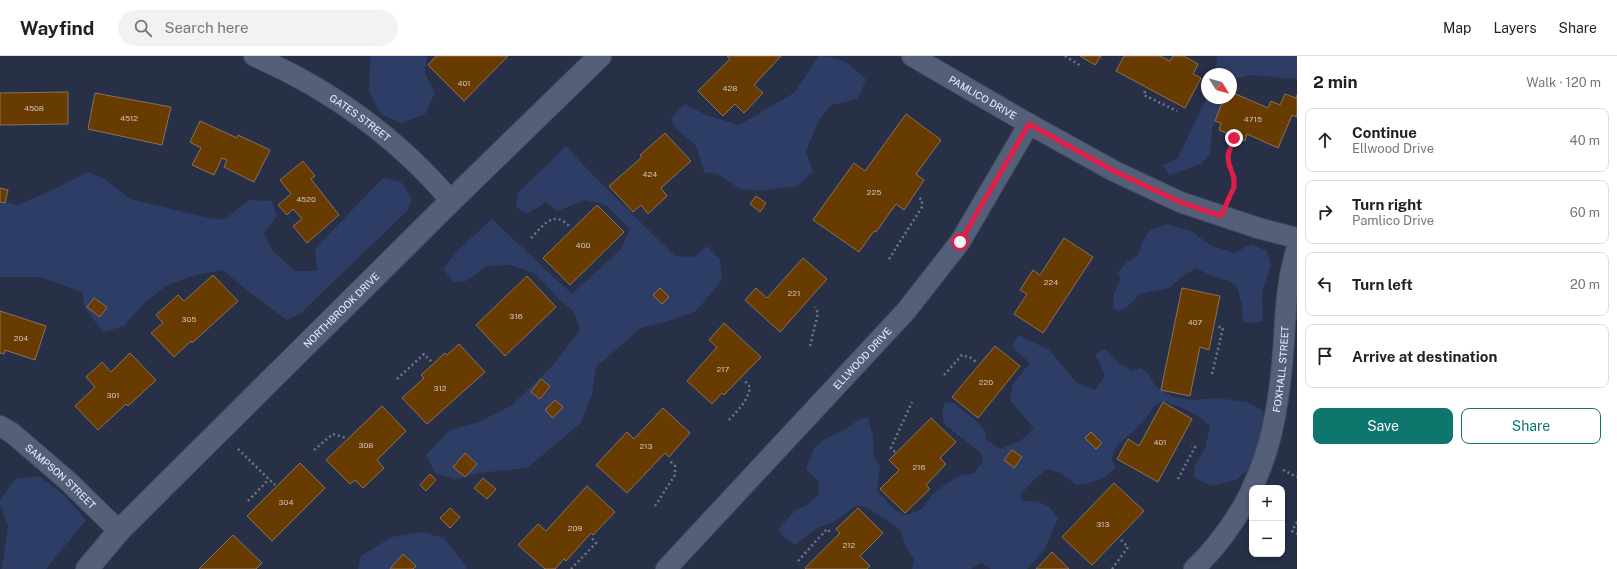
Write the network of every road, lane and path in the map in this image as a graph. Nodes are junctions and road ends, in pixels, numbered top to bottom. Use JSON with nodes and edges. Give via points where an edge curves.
{"nodes":[{"id":1,"x":254,"y":56,"type":"edge"},
{"id":2,"x":600,"y":56,"type":"edge"},
{"id":3,"x":912,"y":56,"type":"edge"},
{"id":4,"x":1065,"y":56,"type":"edge"},
{"id":5,"x":1081,"y":66,"type":"dead end"},
{"id":6,"x":1145,"y":91,"type":"dead end"},
{"id":7,"x":1177,"y":111,"type":"dead end"},
{"id":8,"x":1029,"y":124,"type":"junction"},
{"id":9,"x":1234,"y":138,"type":"dead end"},
{"id":10,"x":917,"y":196,"type":"dead end"},
{"id":11,"x":450,"y":201,"type":"junction"},
{"id":12,"x":1221,"y":216,"type":"junction"},
{"id":13,"x":570,"y":227,"type":"dead end"},
{"id":14,"x":531,"y":238,"type":"dead end"},
{"id":15,"x":1297,"y":238,"type":"edge"},
{"id":16,"x":1297,"y":248,"type":"edge"},
{"id":17,"x":889,"y":259,"type":"dead end"},
{"id":18,"x":815,"y":307,"type":"dead end"},
{"id":19,"x":1216,"y":326,"type":"dead end"},
{"id":20,"x":810,"y":346,"type":"dead end"},
{"id":21,"x":432,"y":362,"type":"dead end"},
{"id":22,"x":976,"y":362,"type":"dead end"},
{"id":23,"x":1212,"y":374,"type":"dead end"},
{"id":24,"x":944,"y":375,"type":"dead end"},
{"id":25,"x":397,"y":379,"type":"dead end"},
{"id":26,"x":745,"y":381,"type":"dead end"},
{"id":27,"x":912,"y":402,"type":"dead end"},
{"id":28,"x":729,"y":420,"type":"dead end"},
{"id":29,"x":0,"y":426,"type":"edge"},
{"id":30,"x":346,"y":438,"type":"dead end"},
{"id":31,"x":1191,"y":446,"type":"dead end"},
{"id":32,"x":238,"y":449,"type":"dead end"},
{"id":33,"x":314,"y":450,"type":"dead end"},
{"id":34,"x":895,"y":452,"type":"dead end"},
{"id":35,"x":669,"y":460,"type":"dead end"},
{"id":36,"x":1178,"y":478,"type":"dead end"},
{"id":37,"x":269,"y":479,"type":"junction"},
{"id":38,"x":275,"y":485,"type":"dead end"},
{"id":39,"x":1254,"y":485,"type":"edge"},
{"id":40,"x":1249,"y":495,"type":"edge"},
{"id":41,"x":248,"y":501,"type":"dead end"},
{"id":42,"x":654,"y":506,"type":"dead end"},
{"id":43,"x":1297,"y":522,"type":"edge"},
{"id":44,"x":119,"y":531,"type":"junction"},
{"id":45,"x":830,"y":532,"type":"dead end"},
{"id":46,"x":1297,"y":534,"type":"edge"},
{"id":47,"x":591,"y":537,"type":"dead end"},
{"id":48,"x":1120,"y":539,"type":"dead end"},
{"id":49,"x":798,"y":560,"type":"dead end"},
{"id":50,"x":1205,"y":565,"type":"edge"},
{"id":51,"x":87,"y":569,"type":"edge"},
{"id":52,"x":571,"y":569,"type":"edge"},
{"id":53,"x":666,"y":569,"type":"edge"},
{"id":54,"x":1112,"y":569,"type":"edge"}],
"edges":[{"from":1,"to":11,"type":"street","name":"GATES STREET","via":[[319,89],[357,115],[405,154]]},
{"from":2,"to":11,"type":"street","name":"NORTHBROOK DRIVE"},
{"from":3,"to":8,"type":"street","name":"PAMLICO DRIVE"},
{"from":4,"to":5,"type":"path"},
{"from":6,"to":7,"type":"path","via":[[1144,95]]},
{"from":8,"to":12,"type":"street","name":"PAMLICO DRIVE","via":[[1114,171],[1180,202]]},
{"from":8,"to":53,"type":"street","name":"ELLWOOD DRIVE","via":[[960,242],[906,311]]},
{"from":9,"to":12,"type":"path","via":[[1228,155],[1234,187]]},
{"from":10,"to":17,"type":"path","via":[[922,200],[922,207]]},
{"from":11,"to":44,"type":"street","name":"NORTHBROOK DRIVE"},
{"from":12,"to":15,"type":"street","name":"PAMLICO DRIVE"},
{"from":13,"to":14,"type":"path","via":[[564,221],[554,218]]},
{"from":16,"to":39,"type":"street","name":"FOXHALL STREET","via":[[1287,290],[1282,365],[1275,416],[1263,466]]},
{"from":18,"to":20,"type":"path","via":[[818,313]]},
{"from":19,"to":23,"type":"path","via":[[1223,328]]},
{"from":21,"to":25,"type":"path","via":[[424,354]]},
{"from":22,"to":24,"type":"path","via":[[962,355]]},
{"from":26,"to":28,"type":"path","via":[[750,387],[749,394]]},
{"from":27,"to":34,"type":"path","via":[[890,448]]},
{"from":29,"to":44,"type":"street","name":"SAMPSON STREET","via":[[12,432],[68,481]]},
{"from":30,"to":33,"type":"path","via":[[334,434]]},
{"from":31,"to":36,"type":"path","via":[[1195,447]]},
{"from":32,"to":37,"type":"path"},
{"from":35,"to":42,"type":"path","via":[[675,466],[675,475]]},
{"from":37,"to":38,"type":"path"},
{"from":37,"to":41,"type":"path"},
{"from":40,"to":50,"type":"street","name":"FOXHALL STREET","via":[[1242,511]]},
{"from":43,"to":46,"type":"path","via":[[1292,531]]},
{"from":44,"to":51,"type":"street","name":"NORTHBROOK DRIVE"},
{"from":45,"to":49,"type":"path","via":[[827,529]]},
{"from":47,"to":52,"type":"path","via":[[596,543]]},
{"from":48,"to":54,"type":"path","via":[[1128,547]]}]}
